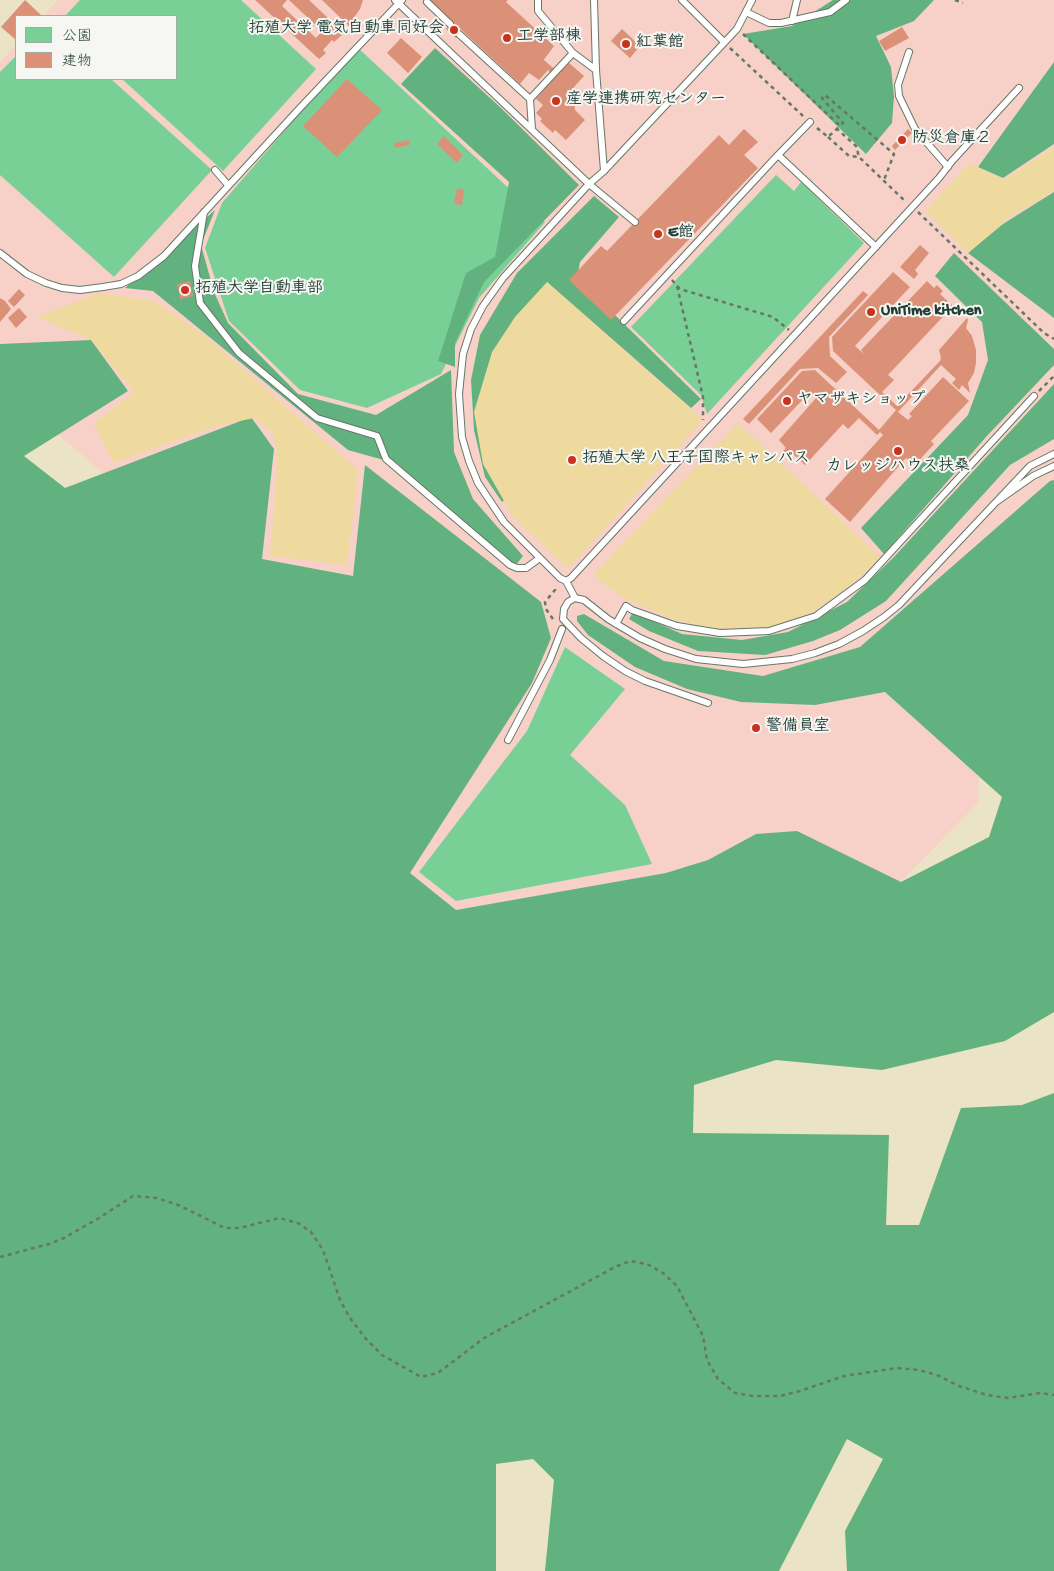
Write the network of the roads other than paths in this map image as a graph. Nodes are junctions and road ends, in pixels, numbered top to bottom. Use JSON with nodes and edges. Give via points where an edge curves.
{"nodes":[{"id":1,"x":538,"y":0,"type":"edge"},
{"id":2,"x":594,"y":0,"type":"edge"},
{"id":3,"x":682,"y":0,"type":"edge"},
{"id":4,"x":752,"y":0,"type":"edge"},
{"id":5,"x":797,"y":0,"type":"edge"},
{"id":6,"x":846,"y":0,"type":"edge"},
{"id":7,"x":399,"y":1,"type":"edge"},
{"id":8,"x":427,"y":2,"type":"dead end"},
{"id":9,"x":746,"y":12,"type":"junction"},
{"id":10,"x":792,"y":21,"type":"junction"},
{"id":11,"x":450,"y":24,"type":"dead end"},
{"id":12,"x":459,"y":34,"type":"dead end"},
{"id":13,"x":724,"y":42,"type":"junction"},
{"id":14,"x":909,"y":52,"type":"dead end"},
{"id":15,"x":573,"y":53,"type":"junction"},
{"id":16,"x":596,"y":70,"type":"junction"},
{"id":17,"x":1019,"y":88,"type":"dead end"},
{"id":18,"x":530,"y":99,"type":"junction"},
{"id":19,"x":810,"y":122,"type":"dead end"},
{"id":20,"x":532,"y":129,"type":"junction"},
{"id":21,"x":778,"y":155,"type":"junction"},
{"id":22,"x":948,"y":167,"type":"junction"},
{"id":23,"x":215,"y":170,"type":"dead end"},
{"id":24,"x":604,"y":171,"type":"junction"},
{"id":25,"x":589,"y":184,"type":"junction"},
{"id":26,"x":228,"y":185,"type":"junction"},
{"id":27,"x":204,"y":212,"type":"junction"},
{"id":28,"x":635,"y":222,"type":"dead end"},
{"id":29,"x":876,"y":247,"type":"junction"},
{"id":30,"x":0,"y":253,"type":"edge"},
{"id":31,"x":624,"y":321,"type":"dead end"},
{"id":32,"x":1034,"y":396,"type":"road end"},
{"id":33,"x":1054,"y":454,"type":"edge"},
{"id":34,"x":1054,"y":466,"type":"edge"},
{"id":35,"x":996,"y":502,"type":"junction"},
{"id":36,"x":540,"y":558,"type":"junction"},
{"id":37,"x":566,"y":581,"type":"junction"},
{"id":38,"x":575,"y":598,"type":"junction"},
{"id":39,"x":616,"y":624,"type":"junction"},
{"id":40,"x":562,"y":629,"type":"dead end"},
{"id":41,"x":708,"y":703,"type":"dead end"},
{"id":42,"x":508,"y":740,"type":"dead end"}],
"edges":[{"from":1,"to":15,"type":"lane","via":[[538,11]]},
{"from":2,"to":16,"type":"lane"},
{"from":3,"to":13,"type":"lane"},
{"from":4,"to":9,"type":"lane"},
{"from":5,"to":10,"type":"lane"},
{"from":6,"to":10,"type":"lane","via":[[830,12]]},
{"from":7,"to":20,"type":"lane"},
{"from":7,"to":26,"type":"lane"},
{"from":8,"to":11,"type":"lane"},
{"from":9,"to":10,"type":"lane","via":[[769,23]]},
{"from":9,"to":13,"type":"lane","via":[[737,29]]},
{"from":12,"to":18,"type":"lane"},
{"from":13,"to":24,"type":"lane"},
{"from":14,"to":22,"type":"lane","via":[[898,85],[899,96],[915,130]]},
{"from":15,"to":16,"type":"lane"},
{"from":15,"to":18,"type":"lane"},
{"from":16,"to":24,"type":"lane"},
{"from":17,"to":22,"type":"lane"},
{"from":18,"to":20,"type":"lane"},
{"from":19,"to":21,"type":"lane"},
{"from":20,"to":25,"type":"lane"},
{"from":21,"to":29,"type":"lane"},
{"from":21,"to":31,"type":"lane"},
{"from":22,"to":29,"type":"lane"},
{"from":23,"to":26,"type":"lane"},
{"from":24,"to":25,"type":"lane"},
{"from":25,"to":28,"type":"lane"},
{"from":25,"to":36,"type":"lane","via":[[503,278],[483,306],[471,329],[460,374],[462,437],[478,483],[504,522]]},
{"from":26,"to":27,"type":"lane"},
{"from":27,"to":30,"type":"lane","via":[[164,256],[138,276],[121,284],[80,290],[62,288],[27,274]]},
{"from":27,"to":36,"type":"lane","via":[[195,266],[200,303],[239,353],[318,418],[377,436],[386,459],[510,565],[526,568]]},
{"from":29,"to":37,"type":"lane"},
{"from":32,"to":39,"type":"lane","via":[[865,580],[816,616],[769,631],[720,633],[677,626],[626,606]]},
{"from":33,"to":35,"type":"lane","via":[[1030,466]]},
{"from":34,"to":35,"type":"lane","via":[[1033,476]]},
{"from":35,"to":39,"type":"lane","via":[[899,605],[863,631],[815,653],[743,664],[712,661],[664,650]]},
{"from":36,"to":37,"type":"lane"},
{"from":37,"to":38,"type":"lane"},
{"from":38,"to":39,"type":"lane","via":[[584,600]]},
{"from":38,"to":41,"type":"lane","via":[[568,602],[563,619],[603,656],[645,681]]},
{"from":40,"to":42,"type":"lane","via":[[550,660]]}]}
